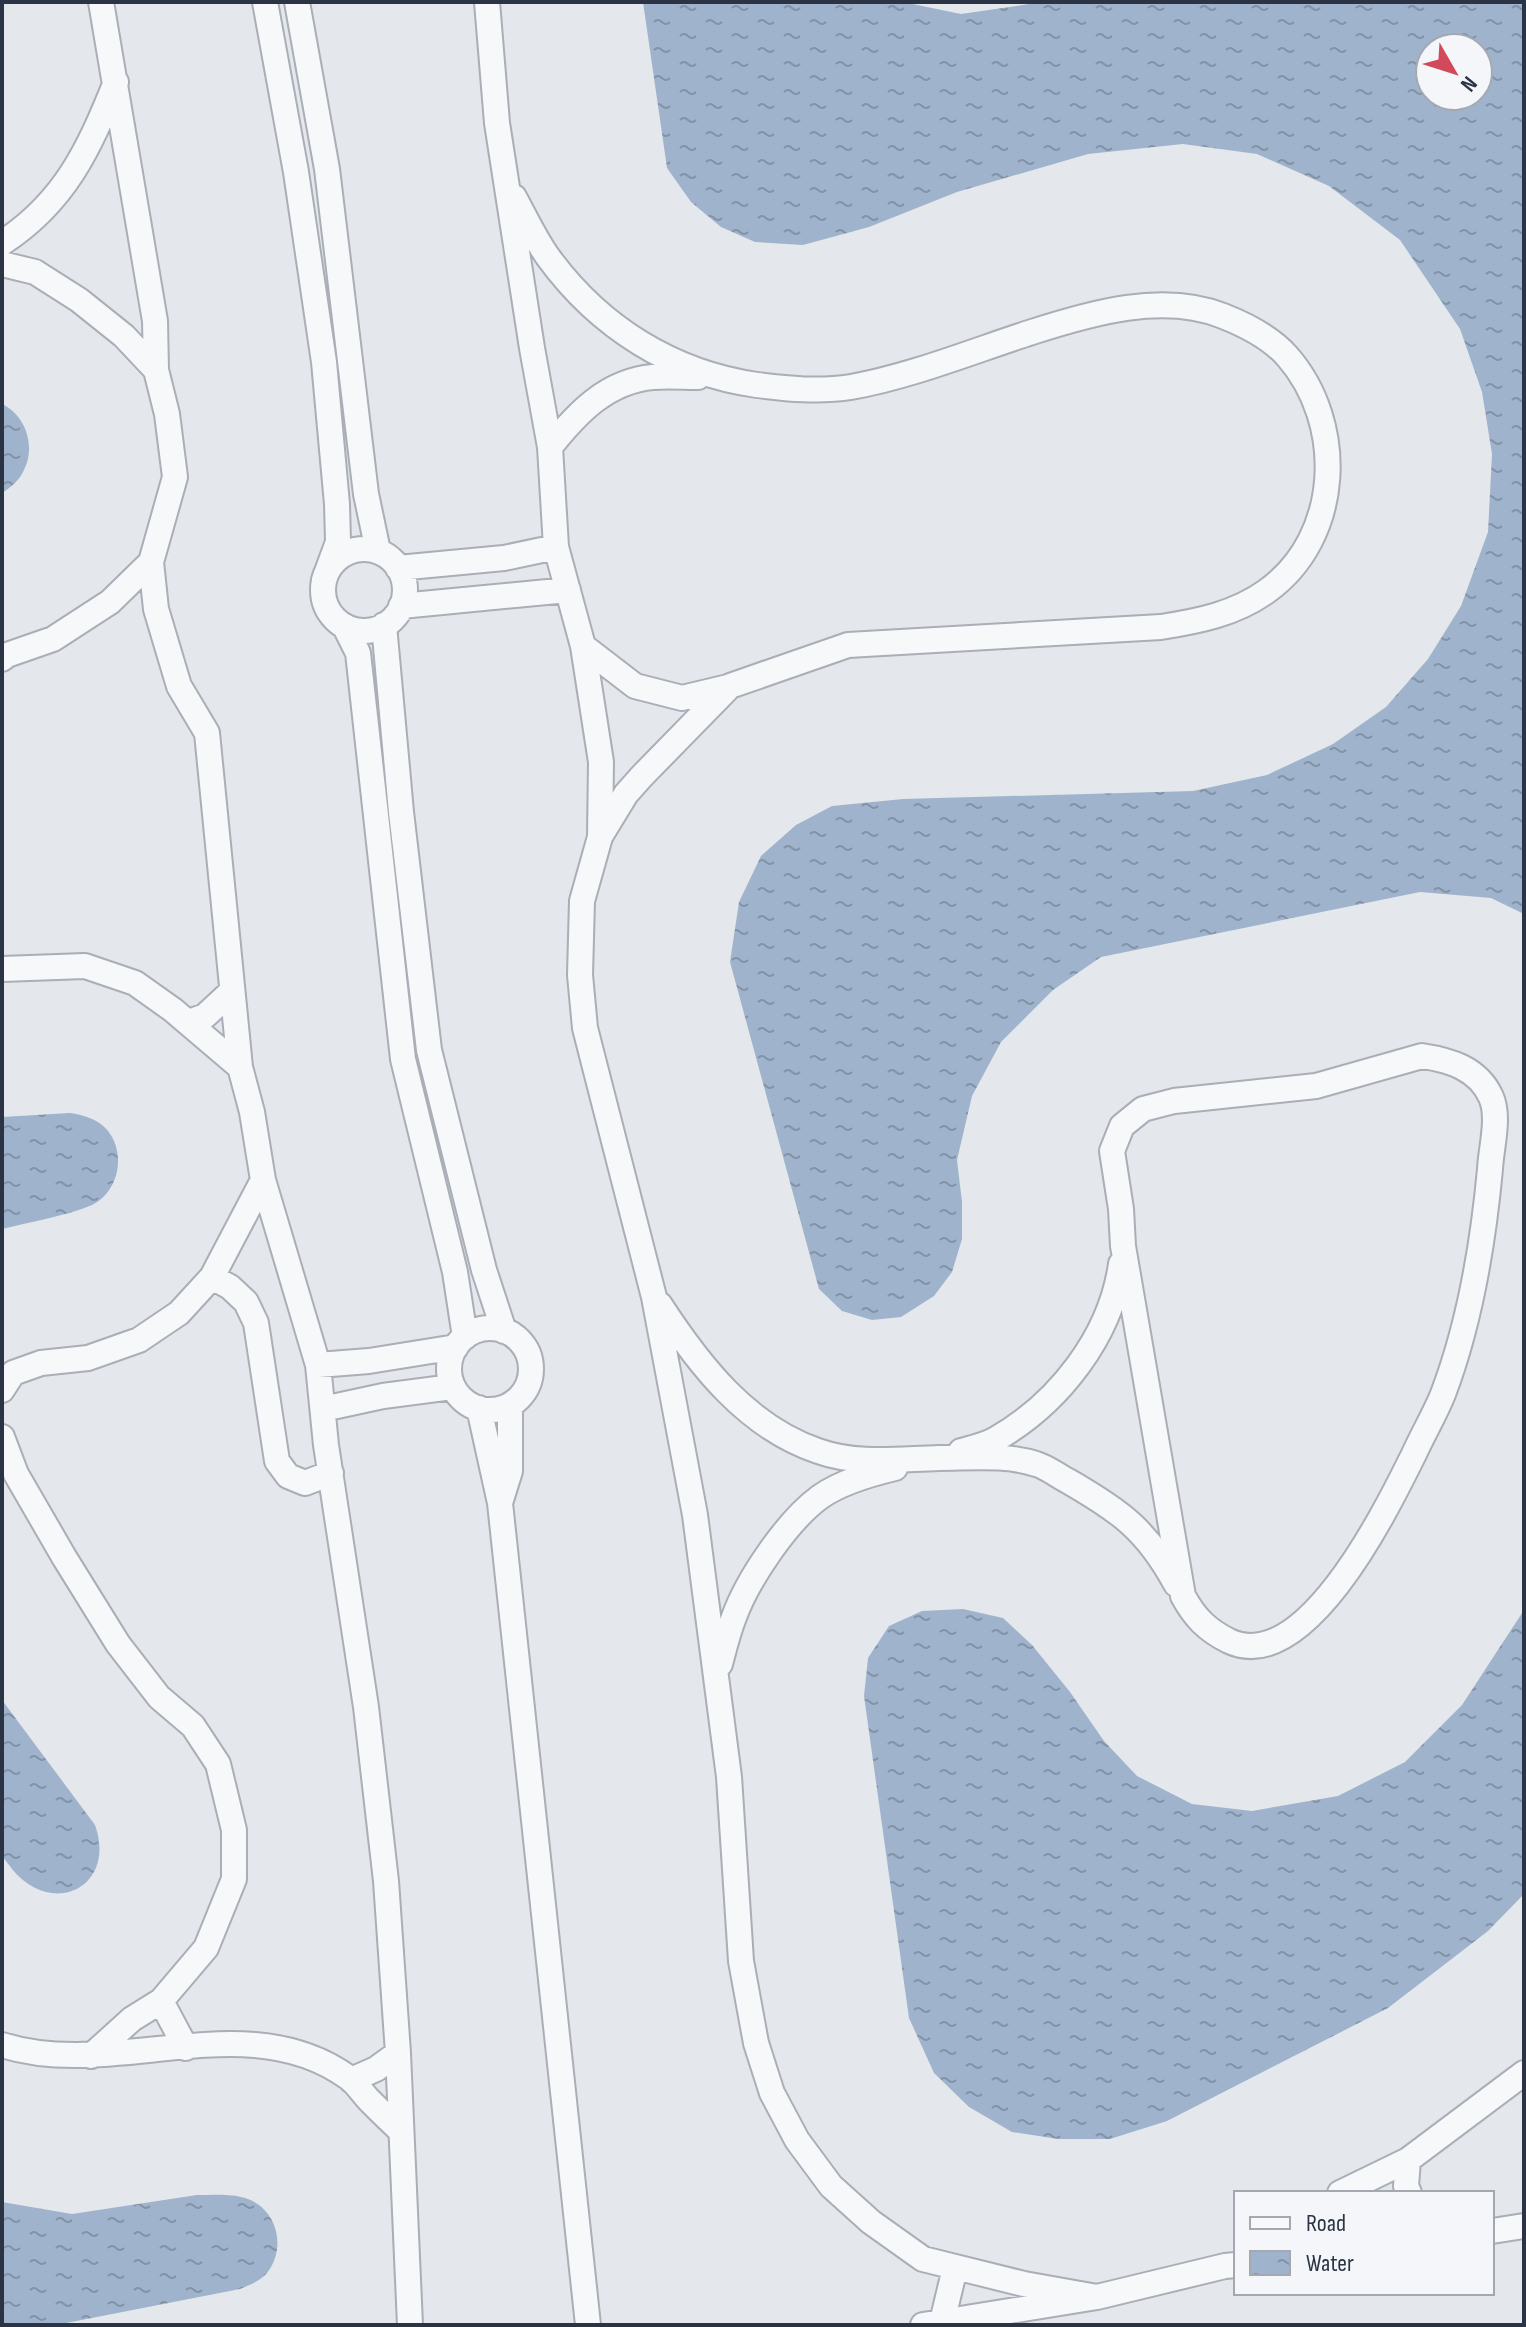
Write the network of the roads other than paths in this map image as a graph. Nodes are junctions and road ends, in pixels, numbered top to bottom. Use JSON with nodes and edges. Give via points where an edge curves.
{"nodes":[{"id":1,"x":101,"y":2,"type":"edge"},
{"id":2,"x":265,"y":2,"type":"edge"},
{"id":3,"x":297,"y":2,"type":"edge"},
{"id":4,"x":487,"y":2,"type":"edge"},
{"id":5,"x":116,"y":81,"type":"junction"},
{"id":6,"x":507,"y":185,"type":"junction"},
{"id":7,"x":2,"y":243,"type":"edge"},
{"id":8,"x":2,"y":264,"type":"edge"},
{"id":9,"x":156,"y":370,"type":"junction"},
{"id":10,"x":719,"y":377,"type":"junction"},
{"id":11,"x":550,"y":447,"type":"junction"},
{"id":12,"x":556,"y":547,"type":"junction"},
{"id":13,"x":378,"y":551,"type":"junction"},
{"id":14,"x":151,"y":562,"type":"junction"},
{"id":15,"x":398,"y":568,"type":"junction"},
{"id":16,"x":324,"y":580,"type":"junction"},
{"id":17,"x":568,"y":590,"type":"junction"},
{"id":18,"x":401,"y":606,"type":"junction"},
{"id":19,"x":384,"y":625,"type":"junction"},
{"id":20,"x":345,"y":627,"type":"junction"},
{"id":21,"x":583,"y":646,"type":"junction"},
{"id":22,"x":2,"y":659,"type":"edge"},
{"id":23,"x":730,"y":686,"type":"junction"},
{"id":24,"x":600,"y":837,"type":"junction"},
{"id":25,"x":2,"y":969,"type":"edge"},
{"id":26,"x":232,"y":991,"type":"junction"},
{"id":27,"x":189,"y":1022,"type":"junction"},
{"id":28,"x":240,"y":1067,"type":"junction"},
{"id":29,"x":263,"y":1180,"type":"junction"},
{"id":30,"x":1123,"y":1246,"type":"junction"},
{"id":31,"x":212,"y":1277,"type":"junction"},
{"id":32,"x":654,"y":1297,"type":"junction"},
{"id":33,"x":504,"y":1331,"type":"junction"},
{"id":34,"x":460,"y":1342,"type":"junction"},
{"id":35,"x":318,"y":1365,"type":"junction"},
{"id":36,"x":452,"y":1387,"type":"junction"},
{"id":37,"x":2,"y":1390,"type":"edge"},
{"id":38,"x":510,"y":1405,"type":"junction"},
{"id":39,"x":479,"y":1408,"type":"junction"},
{"id":40,"x":323,"y":1409,"type":"junction"},
{"id":41,"x":2,"y":1437,"type":"edge"},
{"id":42,"x":939,"y":1458,"type":"junction"},
{"id":43,"x":331,"y":1473,"type":"junction"},
{"id":44,"x":500,"y":1503,"type":"junction"},
{"id":45,"x":1183,"y":1596,"type":"junction"},
{"id":46,"x":717,"y":1673,"type":"junction"},
{"id":47,"x":161,"y":2001,"type":"junction"},
{"id":48,"x":2,"y":2045,"type":"edge"},
{"id":49,"x":186,"y":2048,"type":"junction"},
{"id":50,"x":398,"y":2053,"type":"junction"},
{"id":51,"x":91,"y":2056,"type":"junction"},
{"id":52,"x":1524,"y":2073,"type":"edge"},
{"id":53,"x":351,"y":2080,"type":"junction"},
{"id":54,"x":401,"y":2131,"type":"junction"},
{"id":55,"x":1408,"y":2160,"type":"junction"},
{"id":56,"x":1344,"y":2191,"type":"edge"},
{"id":57,"x":1408,"y":2191,"type":"edge"},
{"id":58,"x":1524,"y":2226,"type":"edge"},
{"id":59,"x":1494,"y":2231,"type":"edge"},
{"id":60,"x":1232,"y":2262,"type":"edge"},
{"id":61,"x":955,"y":2268,"type":"junction"},
{"id":62,"x":1097,"y":2297,"type":"junction"},
{"id":63,"x":933,"y":2323,"type":"edge"},
{"id":64,"x":410,"y":2325,"type":"edge"},
{"id":65,"x":588,"y":2325,"type":"edge"}],
"edges":[{"from":1,"to":5,"type":"street"},
{"from":2,"to":16,"type":"street","via":[[325,378],[338,542]]},
{"from":3,"to":13,"type":"street","via":[[327,169],[366,494]]},
{"from":4,"to":6,"type":"street"},
{"from":5,"to":7,"type":"street","via":[[62,192]]},
{"from":5,"to":9,"type":"street","via":[[155,321]]},
{"from":6,"to":10,"type":"street","via":[[548,257],[588,304],[634,341],[681,366]]},
{"from":6,"to":11,"type":"street"},
{"from":8,"to":9,"type":"street","via":[[35,272],[79,300]]},
{"from":9,"to":14,"type":"street","via":[[175,477]]},
{"from":10,"to":11,"type":"street","via":[[650,377],[604,392],[574,416]]},
{"from":10,"to":23,"type":"street","via":[[792,390],[850,387],[1064,322],[1125,308],[1180,306],[1220,315],[1259,333],[1285,354],[1307,383],[1329,457],[1317,528],[1288,571],[1243,606],[1203,621],[1161,627],[848,645]]},
{"from":11,"to":12,"type":"street"},
{"from":12,"to":15,"type":"street","via":[[504,558]]},
{"from":12,"to":17,"type":"street"},
{"from":13,"to":15,"type":"street"},
{"from":13,"to":16,"type":"street","via":[[351,551],[339,557]]},
{"from":14,"to":22,"type":"street","via":[[110,602],[53,639]]},
{"from":14,"to":26,"type":"street","via":[[156,609],[179,686],[207,733]]},
{"from":15,"to":18,"type":"street","via":[[405,593]]},
{"from":16,"to":20,"type":"street","via":[[326,607]]},
{"from":17,"to":18,"type":"street"},
{"from":17,"to":21,"type":"street"},
{"from":18,"to":19,"type":"street"},
{"from":19,"to":20,"type":"street","via":[[358,631]]},
{"from":19,"to":33,"type":"street","via":[[429,1050]]},
{"from":20,"to":34,"type":"street","via":[[358,653],[403,1059],[455,1272]]},
{"from":21,"to":23,"type":"street","via":[[635,686],[682,698]]},
{"from":21,"to":24,"type":"street","via":[[601,762]]},
{"from":23,"to":24,"type":"street","via":[[626,794]]},
{"from":24,"to":32,"type":"street","via":[[582,901],[585,1028]]},
{"from":25,"to":27,"type":"street","via":[[85,966],[135,983]]},
{"from":26,"to":27,"type":"street","via":[[205,1016]]},
{"from":26,"to":28,"type":"street"},
{"from":27,"to":28,"type":"street"},
{"from":28,"to":29,"type":"street"},
{"from":29,"to":31,"type":"street"},
{"from":29,"to":35,"type":"street"},
{"from":30,"to":42,"type":"street","via":[[1117,1290],[1097,1336],[1070,1377],[995,1441]]},
{"from":30,"to":45,"type":"street"},
{"from":30,"to":45,"type":"street","via":[[1112,1151],[1122,1126],[1143,1109],[1316,1086],[1422,1056],[1467,1069],[1491,1098],[1494,1119],[1485,1216],[1469,1305],[1443,1395],[1397,1488],[1345,1575],[1296,1629],[1269,1644],[1242,1647],[1220,1637],[1202,1625]]},
{"from":31,"to":37,"type":"street","via":[[179,1313],[139,1340],[88,1358],[41,1363],[13,1373]]},
{"from":31,"to":43,"type":"street","via":[[246,1302],[256,1323],[277,1461],[288,1476],[305,1483]]},
{"from":32,"to":42,"type":"street","via":[[703,1367],[733,1398],[790,1438],[856,1460]]},
{"from":32,"to":46,"type":"street","via":[[695,1515]]},
{"from":33,"to":34,"type":"street","via":[[478,1330]]},
{"from":33,"to":38,"type":"street","via":[[516,1337],[530,1359],[528,1385]]},
{"from":34,"to":35,"type":"street","via":[[369,1361]]},
{"from":34,"to":36,"type":"street","via":[[450,1359]]},
{"from":35,"to":40,"type":"street"},
{"from":36,"to":39,"type":"street"},
{"from":36,"to":40,"type":"street"},
{"from":38,"to":39,"type":"street"},
{"from":38,"to":44,"type":"street","via":[[510,1471]]},
{"from":39,"to":44,"type":"street"},
{"from":40,"to":43,"type":"street"},
{"from":41,"to":47,"type":"street","via":[[16,1474],[118,1644],[159,1697],[193,1726],[218,1764],[234,1830],[234,1879],[206,1948]]},
{"from":42,"to":45,"type":"street","via":[[1001,1458],[1049,1471],[1120,1514],[1145,1536]]},
{"from":42,"to":46,"type":"street","via":[[866,1475],[822,1495],[797,1516],[734,1615]]},
{"from":43,"to":50,"type":"street","via":[[374,1770]]},
{"from":44,"to":65,"type":"street"},
{"from":46,"to":61,"type":"street","via":[[741,1961],[756,2043],[772,2093],[797,2140],[831,2186],[923,2259]]},
{"from":47,"to":49,"type":"street"},
{"from":47,"to":51,"type":"street"},
{"from":48,"to":51,"type":"street","via":[[28,2053]]},
{"from":49,"to":51,"type":"street"},
{"from":49,"to":53,"type":"street","via":[[223,2043],[276,2047],[315,2059]]},
{"from":50,"to":53,"type":"street"},
{"from":50,"to":54,"type":"street"},
{"from":52,"to":55,"type":"street"},
{"from":53,"to":54,"type":"street"},
{"from":54,"to":64,"type":"street"},
{"from":55,"to":56,"type":"street"},
{"from":55,"to":57,"type":"street"},
{"from":58,"to":59,"type":"street"},
{"from":60,"to":62,"type":"street"},
{"from":61,"to":62,"type":"street"},
{"from":61,"to":63,"type":"street"},
{"from":62,"to":63,"type":"street"}]}
